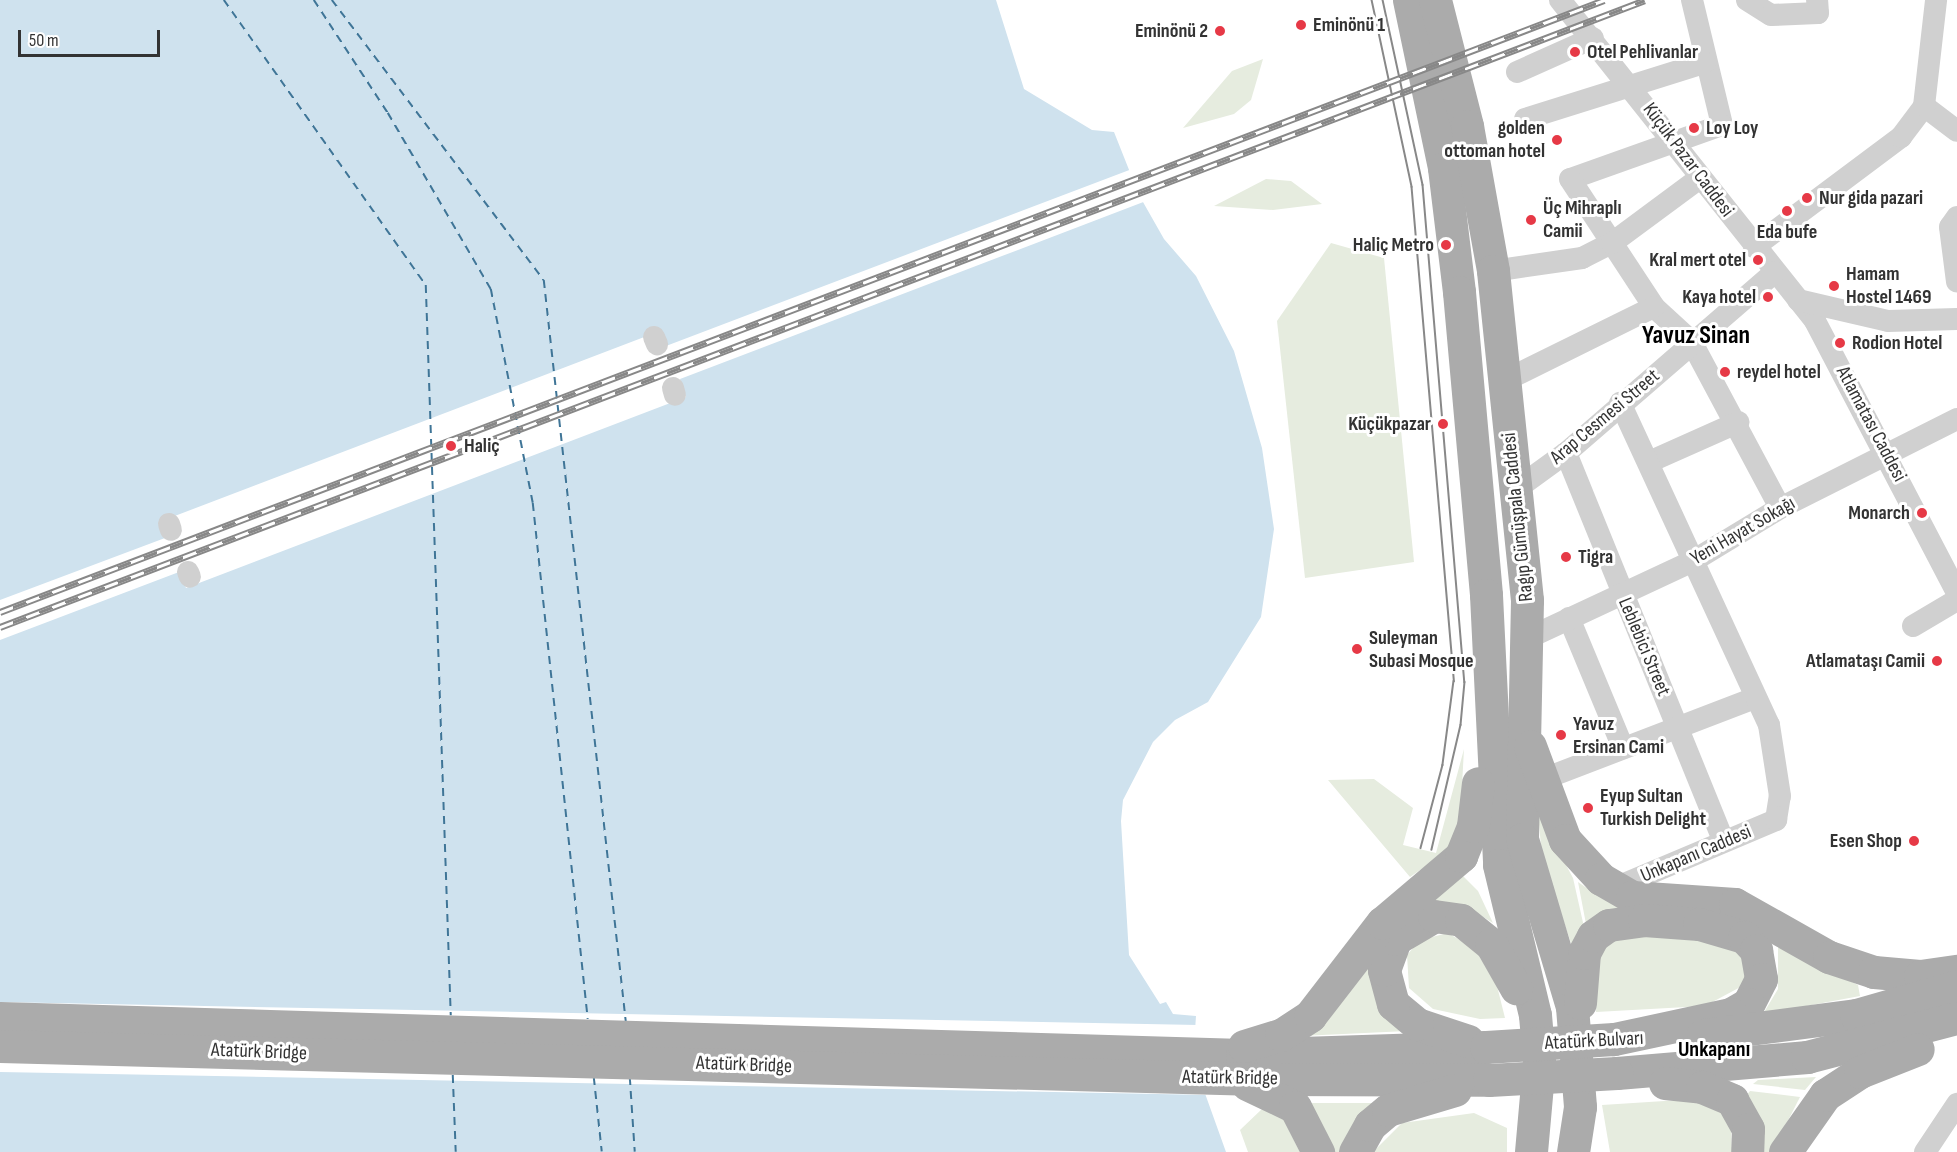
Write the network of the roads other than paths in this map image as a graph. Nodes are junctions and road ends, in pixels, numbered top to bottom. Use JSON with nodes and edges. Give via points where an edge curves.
{"nodes":[{"id":1,"x":1409,"y":0,"type":"edge"},
{"id":2,"x":1435,"y":0,"type":"edge"},
{"id":3,"x":1560,"y":0,"type":"edge"},
{"id":4,"x":1692,"y":0,"type":"edge"},
{"id":5,"x":1747,"y":0,"type":"edge"},
{"id":6,"x":1817,"y":0,"type":"edge"},
{"id":7,"x":1936,"y":0,"type":"edge"},
{"id":8,"x":1593,"y":38,"type":"junction"},
{"id":9,"x":1704,"y":63,"type":"junction"},
{"id":10,"x":1517,"y":72,"type":"dead end"},
{"id":11,"x":1633,"y":87,"type":"junction"},
{"id":12,"x":1924,"y":106,"type":"junction"},
{"id":13,"x":1526,"y":119,"type":"dead end"},
{"id":14,"x":1957,"y":131,"type":"edge"},
{"id":15,"x":1675,"y":144,"type":"junction"},
{"id":16,"x":1700,"y":178,"type":"junction"},
{"id":17,"x":1957,"y":217,"type":"edge"},
{"id":18,"x":1612,"y":243,"type":"junction"},
{"id":19,"x":1754,"y":247,"type":"junction"},
{"id":20,"x":1493,"y":272,"type":"junction"},
{"id":21,"x":1775,"y":272,"type":"junction"},
{"id":22,"x":1957,"y":282,"type":"edge"},
{"id":23,"x":1798,"y":300,"type":"junction"},
{"id":24,"x":1654,"y":308,"type":"junction"},
{"id":25,"x":1957,"y":319,"type":"edge"},
{"id":26,"x":1815,"y":321,"type":"joint"},
{"id":27,"x":1691,"y":341,"type":"junction"},
{"id":28,"x":1504,"y":381,"type":"junction"},
{"id":29,"x":1620,"y":403,"type":"junction"},
{"id":30,"x":1957,"y":419,"type":"edge"},
{"id":31,"x":1739,"y":422,"type":"junction"},
{"id":32,"x":1566,"y":453,"type":"junction"},
{"id":33,"x":1889,"y":454,"type":"junction"},
{"id":34,"x":1649,"y":462,"type":"junction"},
{"id":35,"x":1515,"y":490,"type":"junction"},
{"id":36,"x":1780,"y":508,"type":"junction"},
{"id":37,"x":1693,"y":561,"type":"junction"},
{"id":38,"x":1951,"y":565,"type":"edge"},
{"id":39,"x":1621,"y":593,"type":"junction"},
{"id":40,"x":1957,"y":593,"type":"edge"},
{"id":41,"x":1957,"y":600,"type":"edge"},
{"id":42,"x":1569,"y":618,"type":"junction"},
{"id":43,"x":1913,"y":626,"type":"dead end"},
{"id":44,"x":1528,"y":639,"type":"junction"},
{"id":45,"x":1755,"y":698,"type":"junction"},
{"id":46,"x":1488,"y":700,"type":"junction"},
{"id":47,"x":1522,"y":716,"type":"junction"},
{"id":48,"x":1678,"y":728,"type":"junction"},
{"id":49,"x":1623,"y":748,"type":"junction"},
{"id":50,"x":1540,"y":780,"type":"junction"},
{"id":51,"x":1723,"y":840,"type":"junction"},
{"id":52,"x":1615,"y":888,"type":"junction"},
{"id":53,"x":1957,"y":971,"type":"edge"},
{"id":54,"x":1957,"y":986,"type":"edge"},
{"id":55,"x":1535,"y":1015,"type":"junction"},
{"id":56,"x":0,"y":1018,"type":"edge"},
{"id":57,"x":1957,"y":1018,"type":"edge"},
{"id":58,"x":1575,"y":1034,"type":"junction"},
{"id":59,"x":1614,"y":1039,"type":"junction"},
{"id":60,"x":0,"y":1046,"type":"edge"},
{"id":61,"x":1486,"y":1047,"type":"junction"},
{"id":62,"x":1225,"y":1065,"type":"junction"},
{"id":63,"x":1617,"y":1072,"type":"junction"},
{"id":64,"x":1489,"y":1080,"type":"junction"},
{"id":65,"x":1957,"y":1104,"type":"edge"},
{"id":66,"x":1580,"y":1107,"type":"junction"},
{"id":67,"x":1318,"y":1152,"type":"edge"},
{"id":68,"x":1355,"y":1152,"type":"edge"},
{"id":69,"x":1531,"y":1152,"type":"edge"},
{"id":70,"x":1574,"y":1152,"type":"edge"},
{"id":71,"x":1596,"y":1152,"type":"edge"},
{"id":72,"x":1747,"y":1152,"type":"edge"},
{"id":73,"x":1785,"y":1152,"type":"edge"},
{"id":74,"x":1925,"y":1152,"type":"edge"}],
"edges":[{"from":1,"to":46,"type":"main road","name":"Ragıp Gümüşpala Caddesi","via":[[1444,168],[1459,292],[1486,595]]},
{"from":2,"to":20,"type":"main road","name":"Ragıp Gümüşpala Caddesi","via":[[1467,126]]},
{"from":3,"to":8,"type":"street","name":"Küçük Pazar Caddesi"},
{"from":4,"to":9,"type":"street"},
{"from":5,"to":6,"type":"street","via":[[1772,15],[1818,13]]},
{"from":7,"to":12,"type":"street"},
{"from":8,"to":10,"type":"street"},
{"from":8,"to":11,"type":"street","name":"Küçük Pazar Caddesi"},
{"from":9,"to":11,"type":"street"},
{"from":9,"to":15,"type":"street","via":[[1722,124]]},
{"from":11,"to":13,"type":"street"},
{"from":11,"to":15,"type":"street","name":"Küçük Pazar Caddesi"},
{"from":12,"to":14,"type":"street"},
{"from":12,"to":19,"type":"street","via":[[1901,136]]},
{"from":15,"to":16,"type":"street","name":"Küçük Pazar Caddesi"},
{"from":15,"to":18,"type":"street","via":[[1570,179]]},
{"from":16,"to":18,"type":"street"},
{"from":16,"to":19,"type":"street","name":"Küçük Pazar Caddesi"},
{"from":17,"to":22,"type":"street","via":[[1950,227]]},
{"from":18,"to":20,"type":"street","via":[[1581,258]]},
{"from":18,"to":24,"type":"street"},
{"from":19,"to":21,"type":"street","name":"Küçük Pazar Caddesi"},
{"from":20,"to":28,"type":"main road","name":"Ragıp Gümüşpala Caddesi"},
{"from":21,"to":23,"type":"street","name":"Küçük Pazar Caddesi"},
{"from":21,"to":27,"type":"street","name":"Arap Cesmesi Street"},
{"from":23,"to":25,"type":"street","via":[[1888,321]]},
{"from":23,"to":26,"type":"street","name":"Küçük Pazar Caddesi"},
{"from":24,"to":27,"type":"street"},
{"from":24,"to":28,"type":"street"},
{"from":26,"to":33,"type":"street","name":"Atlamatası Caddesi"},
{"from":27,"to":29,"type":"street","name":"Arap Cesmesi Street"},
{"from":27,"to":31,"type":"street"},
{"from":28,"to":35,"type":"main road","name":"Ragıp Gümüşpala Caddesi"},
{"from":29,"to":32,"type":"street","name":"Arap Cesmesi Street"},
{"from":29,"to":34,"type":"street"},
{"from":30,"to":33,"type":"street","name":"Yeni Hayat Sokağı"},
{"from":31,"to":34,"type":"street"},
{"from":31,"to":36,"type":"street"},
{"from":32,"to":35,"type":"street","name":"Arap Cesmesi Street"},
{"from":32,"to":39,"type":"street","name":"Leblebici Street"},
{"from":33,"to":36,"type":"street","name":"Yeni Hayat Sokağı"},
{"from":33,"to":38,"type":"street","name":"Atlamatası Caddesi"},
{"from":34,"to":37,"type":"street"},
{"from":35,"to":44,"type":"main road","name":"Ragıp Gümüşpala Caddesi"},
{"from":36,"to":37,"type":"street","name":"Yeni Hayat Sokağı"},
{"from":37,"to":39,"type":"street","name":"Yeni Hayat Sokağı"},
{"from":37,"to":45,"type":"street"},
{"from":38,"to":40,"type":"street","name":"Atlamatası Caddesi"},
{"from":39,"to":42,"type":"street","name":"Yeni Hayat Sokağı"},
{"from":39,"to":48,"type":"street","name":"Leblebici Street"},
{"from":41,"to":43,"type":"street"},
{"from":42,"to":44,"type":"street","name":"Yeni Hayat Sokağı"},
{"from":42,"to":49,"type":"street"},
{"from":44,"to":47,"type":"main road","name":"Ragıp Gümüşpala Caddesi"},
{"from":45,"to":48,"type":"street"},
{"from":45,"to":51,"type":"street","name":"Unkapanı Caddesi","via":[[1775,747],[1780,796],[1776,820]]},
{"from":46,"to":55,"type":"main road","name":"Ragıp Gümüşpala Caddesi","via":[[1499,865]]},
{"from":46,"to":62,"type":"main road","via":[[1480,734],[1478,804],[1461,856],[1382,923],[1310,1016]]},
{"from":47,"to":50,"type":"main road"},
{"from":47,"to":58,"type":"main road","name":"Ragıp Gümüşpala Caddesi","via":[[1522,839],[1536,899],[1566,979]]},
{"from":48,"to":49,"type":"street"},
{"from":48,"to":51,"type":"street","name":"Leblebici Street"},
{"from":49,"to":50,"type":"street"},
{"from":50,"to":52,"type":"main road","via":[[1565,840],[1583,863]]},
{"from":51,"to":52,"type":"street","name":"Unkapanı Caddesi"},
{"from":52,"to":53,"type":"main road","via":[[1653,902],[1735,904],[1829,957],[1874,972],[1920,975]]},
{"from":54,"to":59,"type":"main road","name":"Atatürk Bulvarı","via":[[1911,1003],[1790,1028]]},
{"from":55,"to":61,"type":"main road","via":[[1505,962],[1472,925],[1434,916],[1406,928],[1388,951],[1384,970],[1393,1004],[1417,1024]]},
{"from":55,"to":69,"type":"main road","name":"Ragıp Gümüşpala Caddesi","via":[[1538,1100]]},
{"from":56,"to":62,"type":"main road","name":"Atatürk Bridge"},
{"from":57,"to":63,"type":"main road","name":"Atatürk Bulvarı","via":[[1807,1057]]},
{"from":57,"to":73,"type":"main road","via":[[1922,1047],[1860,1072],[1825,1095]]},
{"from":58,"to":59,"type":"main road","via":[[1584,953],[1593,936],[1609,925],[1644,920],[1699,924],[1744,937],[1756,950],[1761,979],[1748,1004],[1721,1017]]},
{"from":58,"to":66,"type":"main road"},
{"from":59,"to":61,"type":"main road","name":"Atatürk Bulvarı","bridge":true},
{"from":60,"to":62,"type":"main road","name":"Atatürk Bridge"},
{"from":61,"to":62,"type":"main road","name":"Atatürk Bulvarı","via":[[1284,1055]]},
{"from":62,"to":64,"type":"main road","name":"Atatürk Bridge"},
{"from":62,"to":67,"type":"main road","via":[[1295,1107]]},
{"from":63,"to":64,"type":"main road","name":"Atatürk Bulvarı","bridge":true},
{"from":63,"to":72,"type":"main road","via":[[1720,1091],[1742,1113]]},
{"from":64,"to":68,"type":"main road","via":[[1388,1110],[1370,1125]]},
{"from":65,"to":74,"type":"street"},
{"from":66,"to":70,"type":"main road"},
{"from":66,"to":71,"type":"main road","via":[[1589,1119]]}]}
